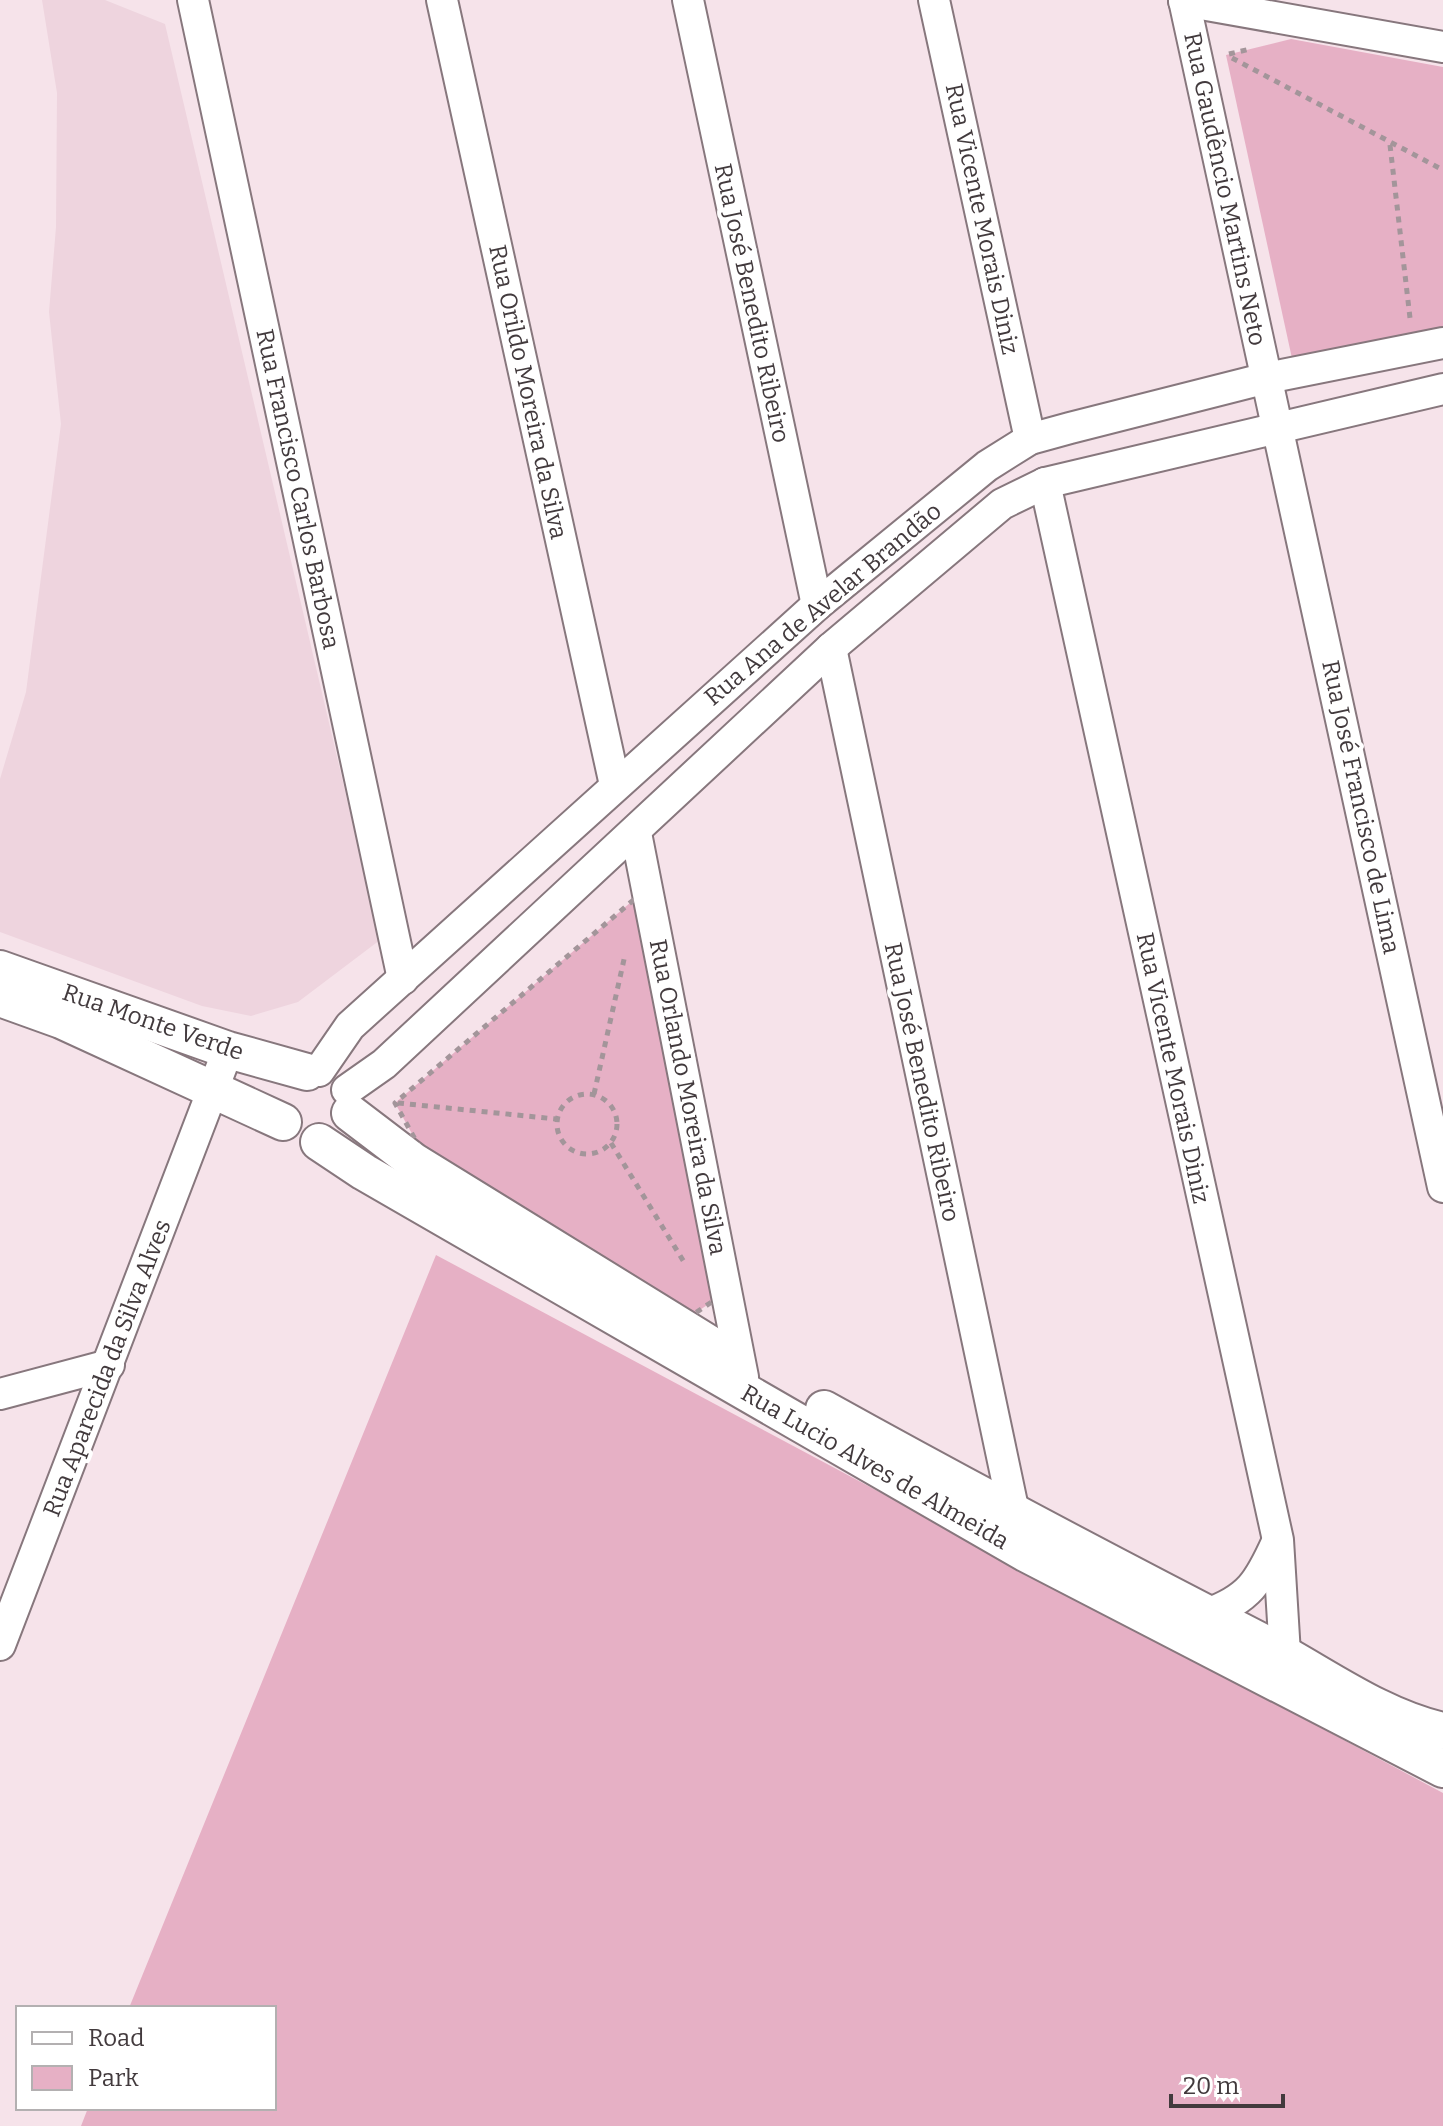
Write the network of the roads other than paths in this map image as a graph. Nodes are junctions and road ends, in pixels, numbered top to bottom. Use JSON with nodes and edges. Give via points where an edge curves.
{"nodes":[{"id":1,"x":193,"y":0,"type":"edge"},
{"id":2,"x":442,"y":0,"type":"edge"},
{"id":3,"x":688,"y":0,"type":"edge"},
{"id":4,"x":934,"y":0,"type":"edge"},
{"id":5,"x":1184,"y":0,"type":"edge"},
{"id":6,"x":1443,"y":47,"type":"edge"},
{"id":7,"x":1443,"y":343,"type":"edge"},
{"id":8,"x":1267,"y":378,"type":"junction"},
{"id":9,"x":1443,"y":389,"type":"edge"},
{"id":10,"x":1279,"y":426,"type":"junction"},
{"id":11,"x":1030,"y":439,"type":"junction"},
{"id":12,"x":1045,"y":483,"type":"junction"},
{"id":13,"x":817,"y":605,"type":"junction"},
{"id":14,"x":831,"y":648,"type":"junction"},
{"id":15,"x":615,"y":785,"type":"junction"},
{"id":16,"x":636,"y":833,"type":"junction"},
{"id":17,"x":0,"y":969,"type":"edge"},
{"id":18,"x":403,"y":979,"type":"junction"},
{"id":19,"x":0,"y":998,"type":"edge"},
{"id":20,"x":228,"y":1050,"type":"junction"},
{"id":21,"x":331,"y":1087,"type":"junction"},
{"id":22,"x":213,"y":1091,"type":"junction"},
{"id":23,"x":283,"y":1122,"type":"junction"},
{"id":24,"x":319,"y":1142,"type":"junction"},
{"id":25,"x":1443,"y":1187,"type":"edge"},
{"id":26,"x":109,"y":1365,"type":"junction"},
{"id":27,"x":743,"y":1378,"type":"junction"},
{"id":28,"x":0,"y":1394,"type":"edge"},
{"id":29,"x":1014,"y":1515,"type":"junction"},
{"id":30,"x":1278,"y":1540,"type":"junction"},
{"id":31,"x":1025,"y":1553,"type":"junction"},
{"id":32,"x":1207,"y":1614,"type":"junction"},
{"id":33,"x":0,"y":1645,"type":"edge"},
{"id":34,"x":1280,"y":1667,"type":"junction"},
{"id":35,"x":1443,"y":1731,"type":"edge"},
{"id":36,"x":1443,"y":1769,"type":"edge"}],
"edges":[{"from":1,"to":18,"type":"street","name":"Rua Francisco Carlos Barbosa"},
{"from":2,"to":15,"type":"street","name":"Rua Orildo Moreira da Silva"},
{"from":3,"to":13,"type":"street","name":"Rua José Benedito Ribeiro"},
{"from":4,"to":11,"type":"street","name":"Rua Vicente Morais Diniz"},
{"from":5,"to":6,"type":"street"},
{"from":5,"to":8,"type":"street","name":"Rua Gaudêncio Martins Neto"},
{"from":7,"to":8,"type":"street","name":"Rua Ana de Avelar Brandão"},
{"from":8,"to":10,"type":"street","name":"Rua Gaudêncio Martins Neto"},
{"from":8,"to":11,"type":"street","name":"Rua Ana de Avelar Brandão"},
{"from":9,"to":10,"type":"street","name":"Rua Ana de Avelar Brandão"},
{"from":10,"to":12,"type":"street","name":"Rua Ana de Avelar Brandão"},
{"from":10,"to":25,"type":"street","name":"Rua José Francisco de Lima"},
{"from":11,"to":13,"type":"street","name":"Rua Ana de Avelar Brandão","via":[[987,466]]},
{"from":12,"to":14,"type":"street","name":"Rua Ana de Avelar Brandão","via":[[1002,504]]},
{"from":12,"to":30,"type":"street","name":"Rua Vicente Morais Diniz"},
{"from":13,"to":15,"type":"street","name":"Rua Ana de Avelar Brandão"},
{"from":14,"to":16,"type":"street","name":"Rua Ana de Avelar Brandão"},
{"from":14,"to":29,"type":"street","name":"Rua José Benedito Ribeiro"},
{"from":15,"to":18,"type":"street","name":"Rua Ana de Avelar Brandão"},
{"from":16,"to":21,"type":"street","name":"Rua Ana de Avelar Brandão","via":[[384,1064]]},
{"from":16,"to":27,"type":"street","name":"Rua Orlando Moreira da Silva"},
{"from":17,"to":20,"type":"street","name":"Rua Monte Verde"},
{"from":18,"to":21,"type":"street","name":"Rua Ana de Avelar Brandão","via":[[350,1026]]},
{"from":19,"to":22,"type":"street","name":"Rua Monte Verde","via":[[61,1020]]},
{"from":20,"to":21,"type":"street","name":"Rua Monte Verde"},
{"from":20,"to":22,"type":"street","name":"Rua Aparecida da Silva Alves"},
{"from":21,"to":23,"type":"street","via":[[289,1082],[283,1092]]},
{"from":21,"to":24,"type":"street","via":[[339,1133]]},
{"from":21,"to":27,"type":"street","name":"Rua Lucio Alves de Almeida","via":[[413,1161]]},
{"from":22,"to":23,"type":"street","name":"Rua Monte Verde"},
{"from":22,"to":26,"type":"street","name":"Rua Aparecida da Silva Alves"},
{"from":23,"to":24,"type":"street","via":[[298,1137]]},
{"from":24,"to":27,"type":"street","name":"Rua Lucio Alves de Almeida","via":[[364,1172]]},
{"from":26,"to":28,"type":"street"},
{"from":26,"to":33,"type":"street","name":"Rua Aparecida da Silva Alves"},
{"from":27,"to":29,"type":"street","name":"Rua Lucio Alves de Almeida"},
{"from":27,"to":31,"type":"street","name":"Rua Lucio Alves de Almeida"},
{"from":29,"to":31,"type":"street","name":"Rua José Benedito Ribeiro"},
{"from":29,"to":32,"type":"street","name":"Rua Lucio Alves de Almeida"},
{"from":30,"to":32,"type":"street","via":[[1261,1578],[1247,1593]]},
{"from":30,"to":34,"type":"street","name":"Rua Vicente Morais Diniz"},
{"from":31,"to":34,"type":"street","name":"Rua Lucio Alves de Almeida"},
{"from":32,"to":34,"type":"street","name":"Rua Lucio Alves de Almeida"},
{"from":34,"to":35,"type":"street","name":"Rua Lucio Alves de Almeida"},
{"from":34,"to":36,"type":"street","name":"Rua Lucio Alves de Almeida"}]}
